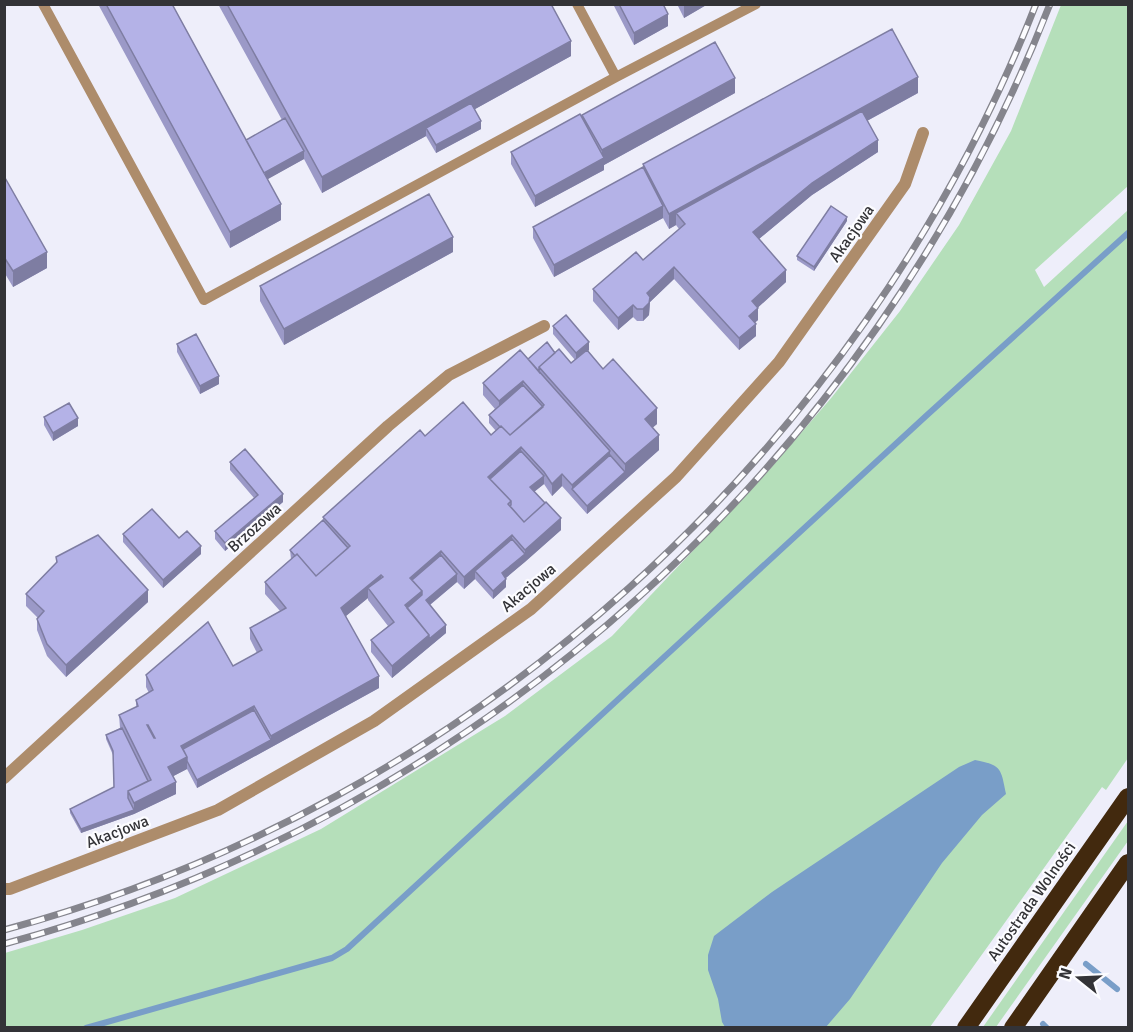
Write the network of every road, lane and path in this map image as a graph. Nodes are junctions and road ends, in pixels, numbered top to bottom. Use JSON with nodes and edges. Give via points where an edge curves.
{"nodes":[{"id":1,"x":43,"y":4,"type":"edge"},
{"id":2,"x":577,"y":4,"type":"edge"},
{"id":3,"x":756,"y":4,"type":"edge"},
{"id":4,"x":616,"y":77,"type":"junction"},
{"id":5,"x":923,"y":133,"type":"dead end"},
{"id":6,"x":544,"y":326,"type":"dead end"},
{"id":7,"x":4,"y":778,"type":"edge"},
{"id":8,"x":1128,"y":797,"type":"edge"},
{"id":9,"x":1128,"y":864,"type":"edge"},
{"id":10,"x":4,"y":889,"type":"edge"},
{"id":11,"x":966,"y":1028,"type":"edge"},
{"id":12,"x":1013,"y":1028,"type":"edge"}],
"edges":[{"from":1,"to":4,"type":"lane","via":[[204,300]]},
{"from":2,"to":4,"type":"lane"},
{"from":3,"to":4,"type":"lane"},
{"from":5,"to":10,"type":"street","name":"Akacjowa","via":[[905,184],[779,362],[676,477],[531,609],[374,721],[218,810]]},
{"from":6,"to":7,"type":"street","name":"Brzozowa","via":[[449,375],[388,426]]},
{"from":8,"to":11,"type":"highway","name":"Autostrada Wolności"},
{"from":9,"to":12,"type":"highway"}]}
